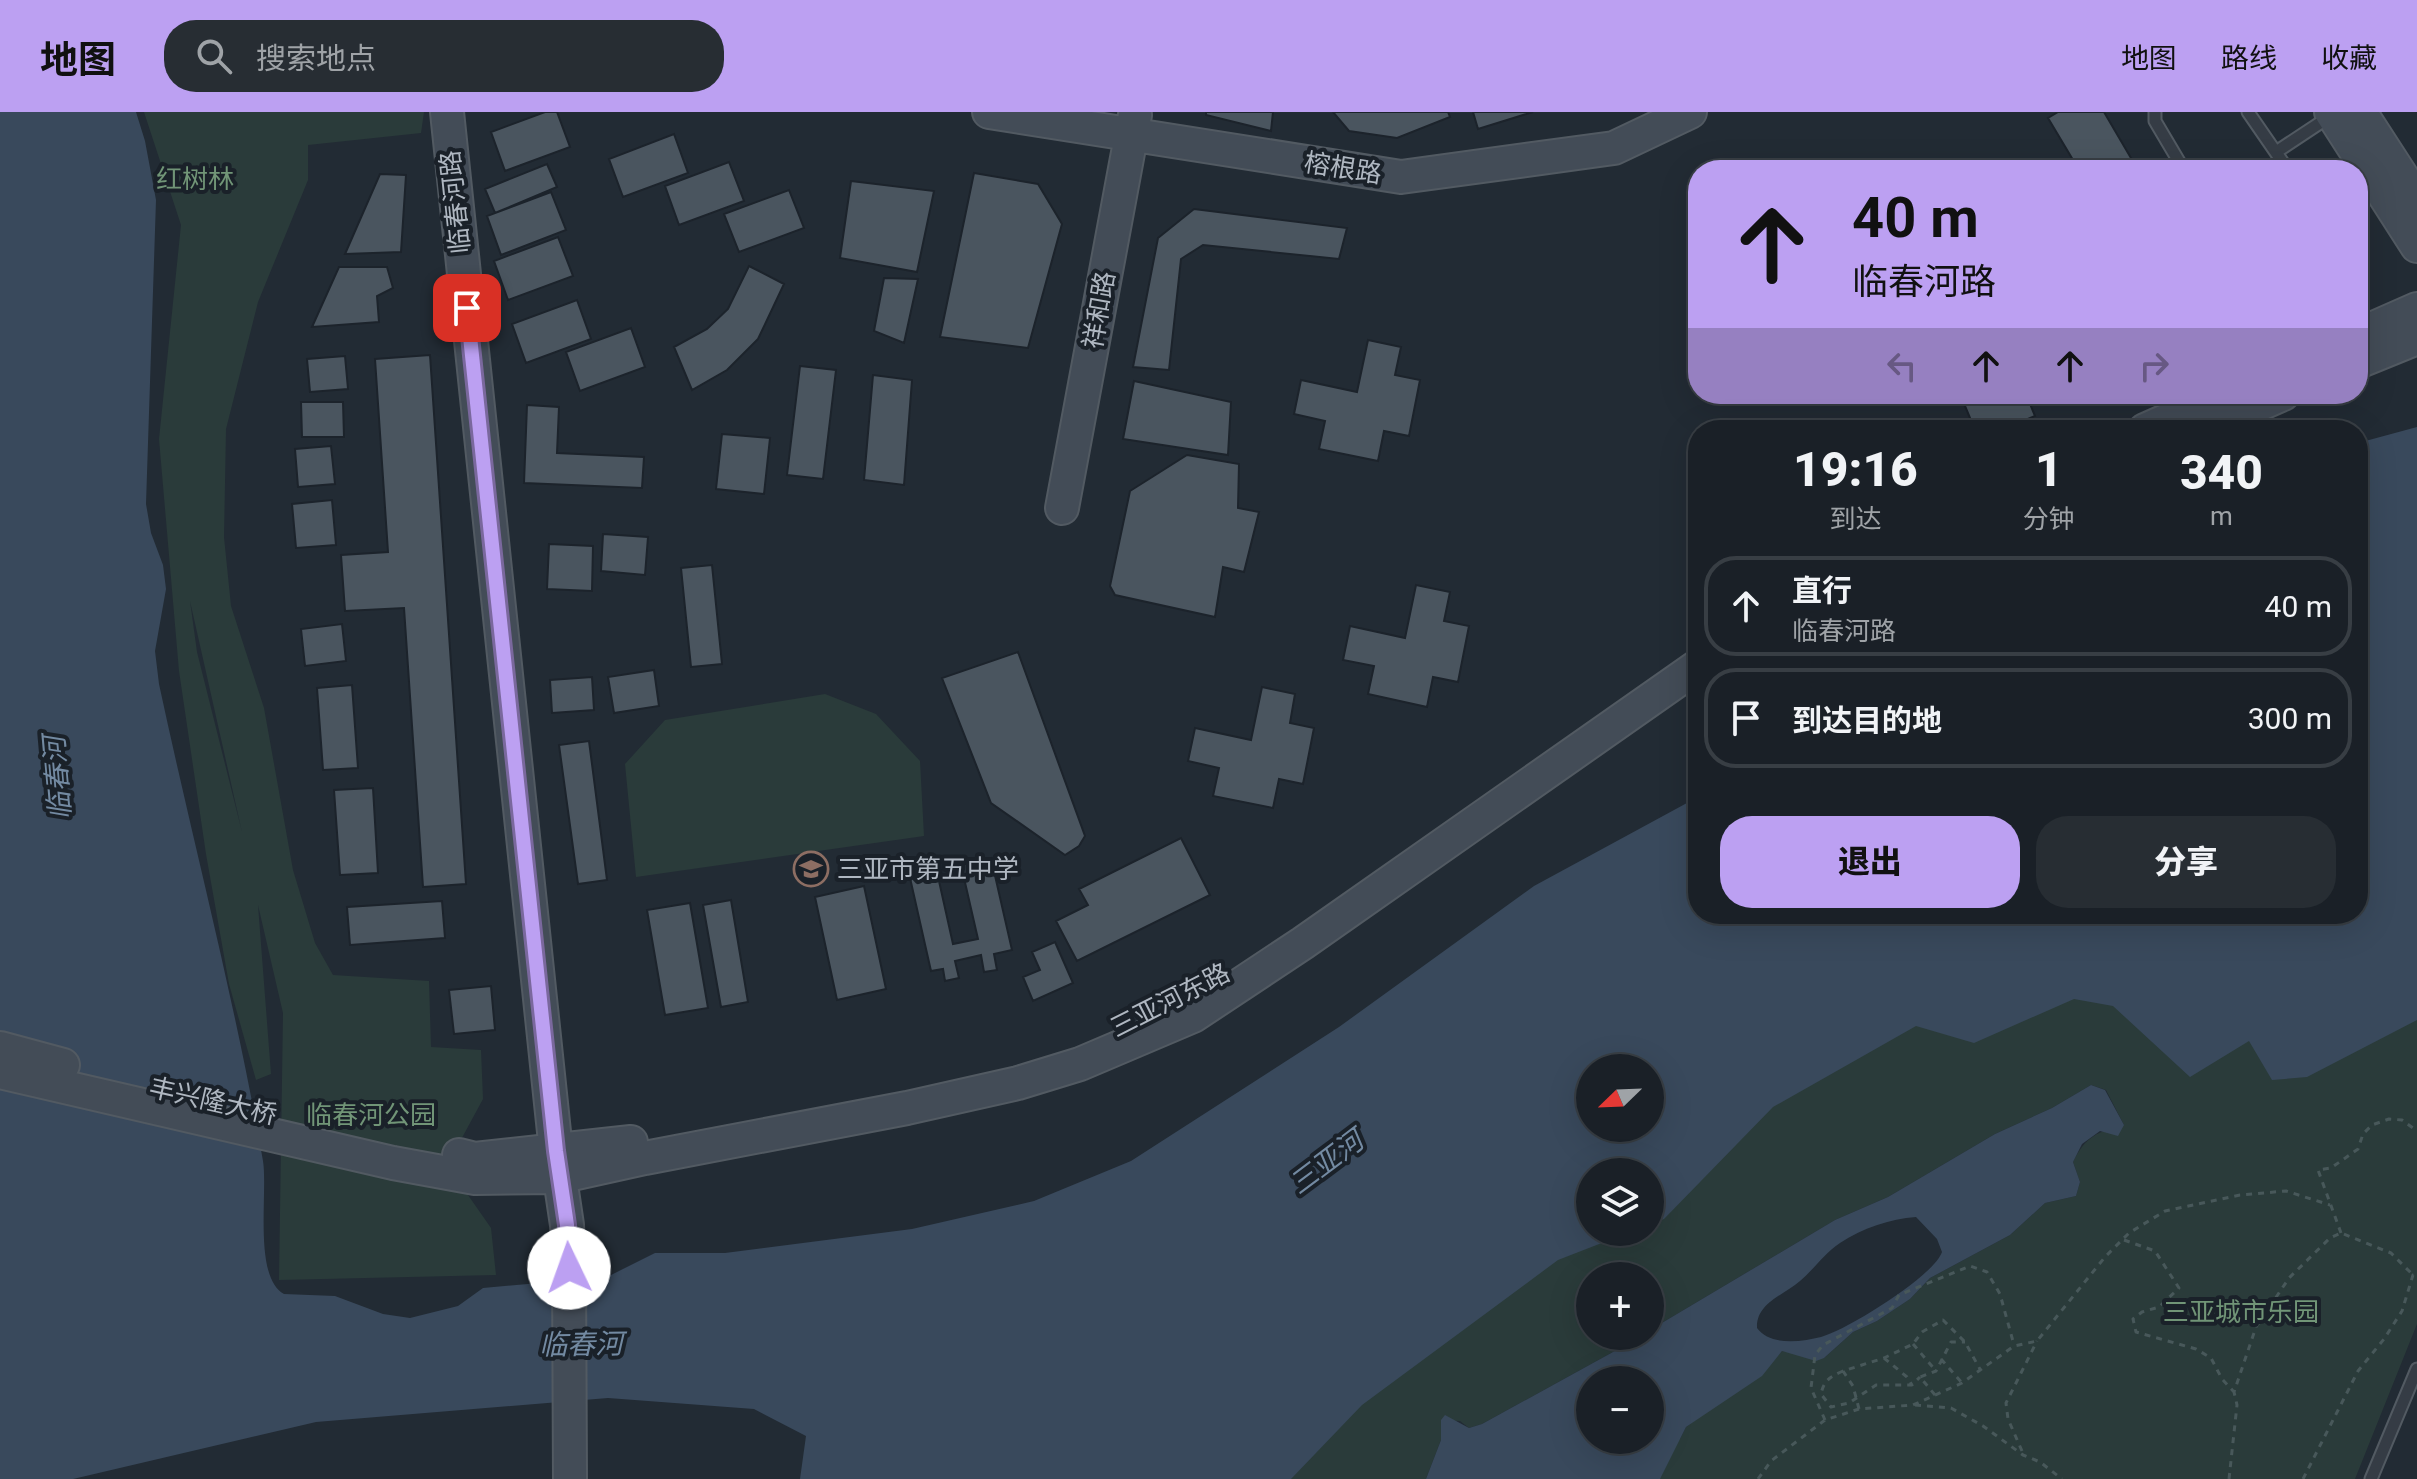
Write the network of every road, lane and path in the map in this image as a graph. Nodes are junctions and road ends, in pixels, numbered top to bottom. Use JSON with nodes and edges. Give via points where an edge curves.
{"nodes":[{"id":1,"x":447,"y":112,"type":"edge"},
{"id":2,"x":989,"y":112,"type":"edge"},
{"id":3,"x":1690,"y":112,"type":"edge"},
{"id":4,"x":2155,"y":112,"type":"edge"},
{"id":5,"x":2248,"y":112,"type":"edge"},
{"id":6,"x":2341,"y":113,"type":"edge"},
{"id":7,"x":1133,"y":123,"type":"edge"},
{"id":8,"x":2276,"y":152,"type":"junction"},
{"id":9,"x":2178,"y":160,"type":"edge"},
{"id":10,"x":2281,"y":160,"type":"edge"},
{"id":11,"x":2368,"y":160,"type":"edge"},
{"id":12,"x":2368,"y":160,"type":"edge"},
{"id":13,"x":2417,"y":200,"type":"edge"},
{"id":14,"x":2417,"y":246,"type":"edge"},
{"id":15,"x":2417,"y":309,"type":"edge"},
{"id":16,"x":2368,"y":331,"type":"edge"},
{"id":17,"x":2417,"y":338,"type":"edge"},
{"id":18,"x":2368,"y":358,"type":"edge"},
{"id":19,"x":2204,"y":404,"type":"edge"},
{"id":20,"x":2260,"y":404,"type":"edge"},
{"id":21,"x":2168,"y":420,"type":"edge"},
{"id":22,"x":2224,"y":420,"type":"edge"},
{"id":23,"x":1062,"y":508,"type":"dead end"},
{"id":24,"x":1688,"y":655,"type":"edge"},
{"id":25,"x":1688,"y":673,"type":"edge"},
{"id":26,"x":0,"y":1048,"type":"edge"},
{"id":27,"x":0,"y":1072,"type":"edge"},
{"id":28,"x":2417,"y":1131,"type":"edge"},
{"id":29,"x":475,"y":1168,"type":"junction"},
{"id":30,"x":551,"y":1169,"type":"junction"},
{"id":31,"x":2330,"y":1205,"type":"junction"},
{"id":32,"x":2341,"y":1233,"type":"junction"},
{"id":33,"x":2123,"y":1240,"type":"junction"},
{"id":34,"x":2415,"y":1274,"type":"edge"},
{"id":35,"x":2037,"y":1341,"type":"junction"},
{"id":36,"x":1965,"y":1342,"type":"junction"},
{"id":37,"x":1913,"y":1344,"type":"junction"},
{"id":38,"x":2014,"y":1346,"type":"junction"},
{"id":39,"x":1884,"y":1358,"type":"junction"},
{"id":40,"x":1941,"y":1359,"type":"junction"},
{"id":41,"x":2417,"y":1369,"type":"edge"},
{"id":42,"x":1843,"y":1371,"type":"junction"},
{"id":43,"x":1936,"y":1371,"type":"junction"},
{"id":44,"x":1981,"y":1372,"type":"junction"},
{"id":45,"x":1920,"y":1377,"type":"junction"},
{"id":46,"x":1962,"y":1383,"type":"junction"},
{"id":47,"x":1912,"y":1385,"type":"junction"},
{"id":48,"x":2234,"y":1392,"type":"junction"},
{"id":49,"x":1935,"y":1395,"type":"junction"},
{"id":50,"x":1856,"y":1399,"type":"junction"},
{"id":51,"x":1913,"y":1405,"type":"junction"},
{"id":52,"x":1859,"y":1409,"type":"junction"},
{"id":53,"x":1825,"y":1420,"type":"junction"},
{"id":54,"x":2023,"y":1455,"type":"junction"},
{"id":55,"x":561,"y":1470,"type":"edge"},
{"id":56,"x":1758,"y":1479,"type":"edge"},
{"id":57,"x":2062,"y":1479,"type":"edge"},
{"id":58,"x":2229,"y":1479,"type":"edge"},
{"id":59,"x":2303,"y":1479,"type":"edge"},
{"id":60,"x":2371,"y":1479,"type":"edge"}],
"edges":[{"from":1,"to":30,"type":"main road","name":"临春河路"},
{"from":2,"to":7,"type":"main road","name":"榕根路"},
{"from":3,"to":7,"type":"main road","name":"榕根路","via":[[1614,148],[1401,177]]},
{"from":4,"to":9,"type":"lane"},
{"from":5,"to":8,"type":"lane"},
{"from":6,"to":8,"type":"lane"},
{"from":6,"to":11,"type":"main road"},
{"from":6,"to":13,"type":"main road"},
{"from":7,"to":23,"type":"main road","name":"祥和路"},
{"from":8,"to":10,"type":"lane"},
{"from":12,"to":14,"type":"main road"},
{"from":15,"to":16,"type":"main road"},
{"from":17,"to":18,"type":"main road"},
{"from":19,"to":21,"type":"main road"},
{"from":20,"to":22,"type":"main road"},
{"from":24,"to":30,"type":"main road","name":"三亚河东路","via":[[1240,964],[1141,1019],[1044,1055],[929,1084],[642,1141]]},
{"from":25,"to":30,"type":"main road","name":"三亚河东路","via":[[1236,988],[1152,1035],[1018,1083],[907,1108],[659,1155]]},
{"from":26,"to":29,"type":"main road","name":"丰兴隆大桥"},
{"from":27,"to":29,"type":"main road","name":"丰兴隆大桥","via":[[364,1156]]},
{"from":28,"to":31,"type":"path","via":[[2402,1120],[2372,1125],[2358,1149],[2331,1168],[2318,1170]]},
{"from":29,"to":30,"type":"main road"},
{"from":30,"to":55,"type":"main road","via":[[567,1225],[560,1268]]},
{"from":31,"to":32,"type":"path"},
{"from":31,"to":33,"type":"path","via":[[2286,1191],[2240,1195],[2165,1211]]},
{"from":32,"to":34,"type":"path","via":[[2391,1253]]},
{"from":32,"to":48,"type":"path","via":[[2281,1289],[2256,1327]]},
{"from":33,"to":35,"type":"path"},
{"from":33,"to":48,"type":"path","via":[[2155,1251],[2179,1288],[2159,1307],[2133,1319],[2136,1332],[2211,1358]]},
{"from":34,"to":59,"type":"path","via":[[2402,1311],[2358,1371]]},
{"from":35,"to":38,"type":"path"},
{"from":35,"to":54,"type":"path","via":[[2006,1403]]},
{"from":36,"to":37,"type":"path","via":[[1943,1320]]},
{"from":36,"to":40,"type":"path","via":[[1951,1342]]},
{"from":36,"to":44,"type":"path"},
{"from":37,"to":39,"type":"path"},
{"from":37,"to":43,"type":"path"},
{"from":38,"to":44,"type":"path"},
{"from":38,"to":53,"type":"path","via":[[2000,1294],[1987,1272],[1970,1266],[1899,1295],[1892,1308],[1823,1345],[1815,1355],[1811,1388]]},
{"from":39,"to":42,"type":"path"},
{"from":39,"to":47,"type":"path"},
{"from":40,"to":43,"type":"path"},
{"from":40,"to":46,"type":"path"},
{"from":41,"to":60,"type":"lane"},
{"from":42,"to":50,"type":"path"},
{"from":42,"to":50,"type":"path","via":[[1825,1381],[1825,1403],[1831,1407]]},
{"from":43,"to":45,"type":"path"},
{"from":44,"to":46,"type":"path"},
{"from":45,"to":47,"type":"path"},
{"from":45,"to":49,"type":"path"},
{"from":46,"to":49,"type":"path"},
{"from":47,"to":50,"type":"path","via":[[1876,1385]]},
{"from":48,"to":58,"type":"path"},
{"from":49,"to":51,"type":"path"},
{"from":50,"to":52,"type":"path"},
{"from":51,"to":52,"type":"path"},
{"from":51,"to":54,"type":"path","via":[[1951,1408]]},
{"from":52,"to":53,"type":"path"},
{"from":53,"to":56,"type":"path","via":[[1771,1461]]},
{"from":54,"to":57,"type":"path"}]}
